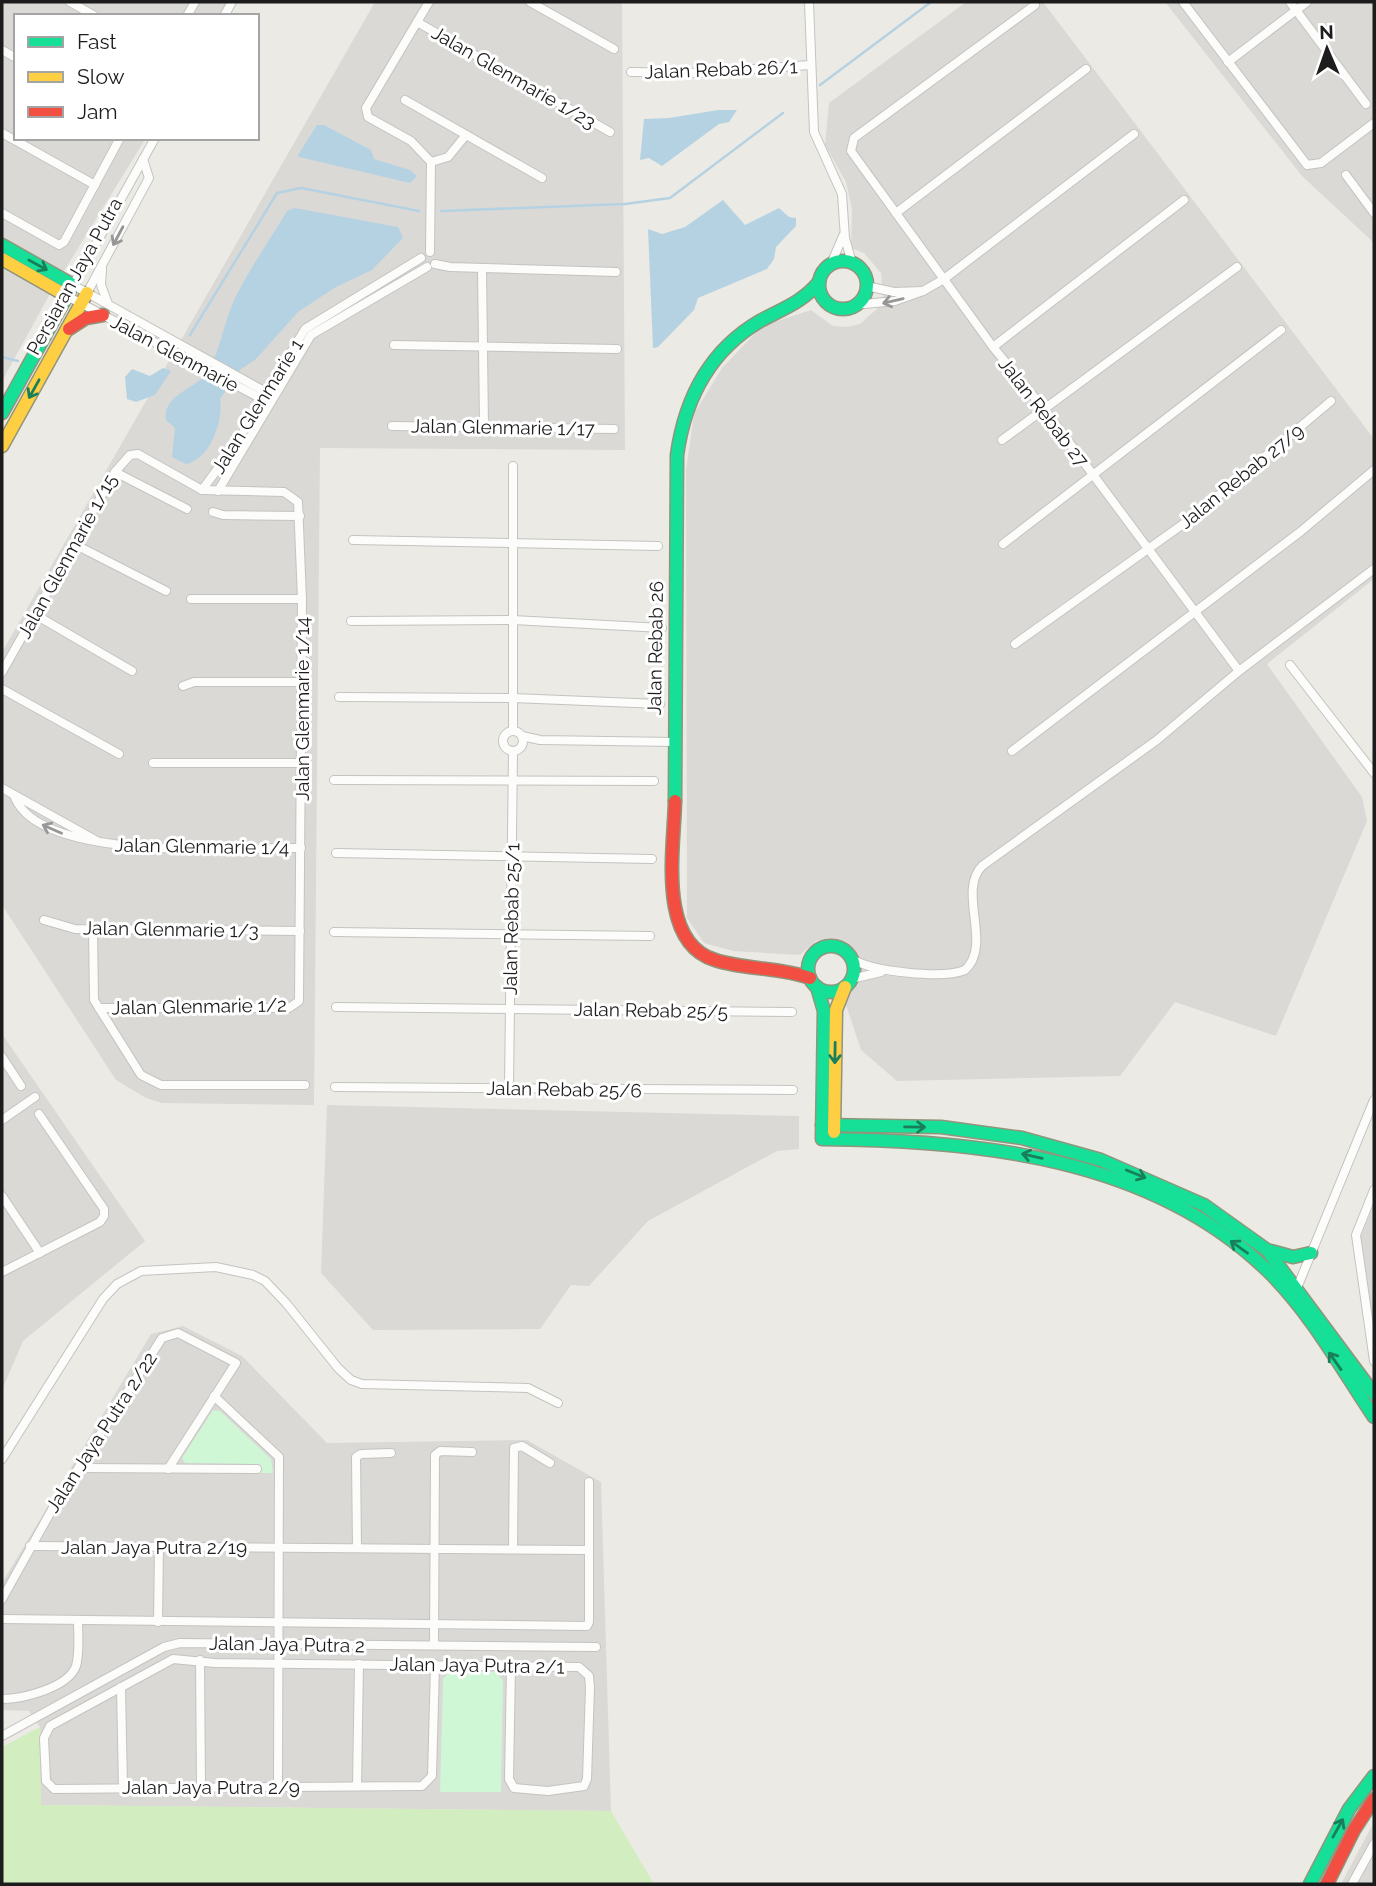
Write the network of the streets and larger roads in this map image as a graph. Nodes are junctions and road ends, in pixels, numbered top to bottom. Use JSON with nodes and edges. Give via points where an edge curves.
{"nodes":[{"id":1,"x":70,"y":2,"type":"edge"},
{"id":2,"x":429,"y":2,"type":"edge"},
{"id":3,"x":530,"y":2,"type":"edge"},
{"id":4,"x":809,"y":2,"type":"edge"},
{"id":5,"x":1183,"y":2,"type":"edge"},
{"id":6,"x":1290,"y":2,"type":"edge"},
{"id":7,"x":1307,"y":2,"type":"edge"},
{"id":8,"x":1035,"y":5,"type":"dead end"},
{"id":9,"x":1296,"y":10,"type":"junction"},
{"id":10,"x":91,"y":14,"type":"edge"},
{"id":11,"x":417,"y":22,"type":"junction"},
{"id":12,"x":614,"y":49,"type":"dead end"},
{"id":13,"x":1228,"y":62,"type":"junction"},
{"id":14,"x":810,"y":65,"type":"junction"},
{"id":15,"x":1086,"y":69,"type":"dead end"},
{"id":16,"x":631,"y":72,"type":"dead end"},
{"id":17,"x":405,"y":100,"type":"dead end"},
{"id":18,"x":1366,"y":104,"type":"dead end"},
{"id":19,"x":1374,"y":123,"type":"edge"},
{"id":20,"x":610,"y":132,"type":"dead end"},
{"id":21,"x":1134,"y":134,"type":"dead end"},
{"id":22,"x":466,"y":135,"type":"junction"},
{"id":23,"x":15,"y":140,"type":"edge"},
{"id":24,"x":119,"y":140,"type":"edge"},
{"id":25,"x":154,"y":140,"type":"edge"},
{"id":26,"x":143,"y":159,"type":"junction"},
{"id":27,"x":431,"y":162,"type":"junction"},
{"id":28,"x":1346,"y":175,"type":"dead end"},
{"id":29,"x":542,"y":178,"type":"dead end"},
{"id":30,"x":95,"y":185,"type":"junction"},
{"id":31,"x":1184,"y":200,"type":"dead end"},
{"id":32,"x":2,"y":213,"type":"edge"},
{"id":33,"x":895,"y":213,"type":"junction"},
{"id":34,"x":1374,"y":213,"type":"edge"},
{"id":35,"x":844,"y":229,"type":"junction"},
{"id":36,"x":2,"y":245,"type":"edge"},
{"id":37,"x":430,"y":252,"type":"junction"},
{"id":38,"x":421,"y":258,"type":"junction"},
{"id":39,"x":2,"y":259,"type":"edge"},
{"id":40,"x":103,"y":263,"type":"junction"},
{"id":41,"x":852,"y":263,"type":"junction"},
{"id":42,"x":831,"y":264,"type":"junction"},
{"id":43,"x":431,"y":265,"type":"junction"},
{"id":44,"x":1237,"y":267,"type":"dead end"},
{"id":45,"x":482,"y":268,"type":"junction"},
{"id":46,"x":616,"y":272,"type":"dead end"},
{"id":47,"x":944,"y":279,"type":"junction"},
{"id":48,"x":819,"y":282,"type":"junction"},
{"id":49,"x":866,"y":286,"type":"junction"},
{"id":50,"x":70,"y":291,"type":"junction"},
{"id":51,"x":923,"y":291,"type":"junction"},
{"id":52,"x":370,"y":294,"type":"junction"},
{"id":53,"x":84,"y":298,"type":"junction"},
{"id":54,"x":827,"y":302,"type":"junction"},
{"id":55,"x":854,"y":305,"type":"junction"},
{"id":56,"x":787,"y":309,"type":"junction"},
{"id":57,"x":106,"y":310,"type":"junction"},
{"id":58,"x":1281,"y":330,"type":"dead end"},
{"id":59,"x":66,"y":331,"type":"junction"},
{"id":60,"x":394,"y":345,"type":"dead end"},
{"id":61,"x":993,"y":347,"type":"junction"},
{"id":62,"x":483,"y":349,"type":"junction"},
{"id":63,"x":617,"y":349,"type":"dead end"},
{"id":64,"x":268,"y":397,"type":"junction"},
{"id":65,"x":1331,"y":401,"type":"dead end"},
{"id":66,"x":1045,"y":410,"type":"junction"},
{"id":67,"x":2,"y":413,"type":"edge"},
{"id":68,"x":392,"y":426,"type":"dead end"},
{"id":69,"x":484,"y":427,"type":"junction"},
{"id":70,"x":614,"y":429,"type":"dead end"},
{"id":71,"x":1002,"y":440,"type":"dead end"},
{"id":72,"x":2,"y":446,"type":"edge"},
{"id":73,"x":240,"y":446,"type":"junction"},
{"id":74,"x":513,"y":466,"type":"dead end"},
{"id":75,"x":232,"y":469,"type":"junction"},
{"id":76,"x":1374,"y":470,"type":"edge"},
{"id":77,"x":114,"y":472,"type":"junction"},
{"id":78,"x":1094,"y":476,"type":"junction"},
{"id":79,"x":202,"y":490,"type":"junction"},
{"id":80,"x":218,"y":491,"type":"junction"},
{"id":81,"x":238,"y":491,"type":"junction"},
{"id":82,"x":187,"y":509,"type":"dead end"},
{"id":83,"x":213,"y":512,"type":"dead end"},
{"id":84,"x":300,"y":516,"type":"junction"},
{"id":85,"x":353,"y":540,"type":"dead end"},
{"id":86,"x":513,"y":542,"type":"junction"},
{"id":87,"x":74,"y":544,"type":"junction"},
{"id":88,"x":1003,"y":544,"type":"dead end"},
{"id":89,"x":657,"y":546,"type":"dead end"},
{"id":90,"x":1149,"y":549,"type":"junction"},
{"id":91,"x":1374,"y":569,"type":"edge"},
{"id":92,"x":166,"y":591,"type":"dead end"},
{"id":93,"x":191,"y":599,"type":"dead end"},
{"id":94,"x":302,"y":599,"type":"junction"},
{"id":95,"x":34,"y":614,"type":"junction"},
{"id":96,"x":1194,"y":614,"type":"junction"},
{"id":97,"x":513,"y":620,"type":"junction"},
{"id":98,"x":351,"y":621,"type":"dead end"},
{"id":99,"x":662,"y":628,"type":"dead end"},
{"id":100,"x":1015,"y":644,"type":"dead end"},
{"id":101,"x":1290,"y":665,"type":"dead end"},
{"id":102,"x":132,"y":671,"type":"dead end"},
{"id":103,"x":1239,"y":671,"type":"junction"},
{"id":104,"x":2,"y":672,"type":"edge"},
{"id":105,"x":302,"y":682,"type":"junction"},
{"id":106,"x":183,"y":686,"type":"dead end"},
{"id":107,"x":2,"y":689,"type":"edge"},
{"id":108,"x":339,"y":697,"type":"dead end"},
{"id":109,"x":513,"y":698,"type":"junction"},
{"id":110,"x":660,"y":704,"type":"dead end"},
{"id":111,"x":513,"y":730,"type":"junction"},
{"id":112,"x":522,"y":736,"type":"junction"},
{"id":113,"x":540,"y":740,"type":"junction"},
{"id":114,"x":674,"y":742,"type":"junction"},
{"id":115,"x":522,"y":746,"type":"junction"},
{"id":116,"x":513,"y":751,"type":"junction"},
{"id":117,"x":1012,"y":751,"type":"dead end"},
{"id":118,"x":118,"y":754,"type":"dead end"},
{"id":119,"x":153,"y":763,"type":"dead end"},
{"id":120,"x":301,"y":763,"type":"junction"},
{"id":121,"x":1374,"y":773,"type":"edge"},
{"id":122,"x":513,"y":779,"type":"junction"},
{"id":123,"x":334,"y":780,"type":"dead end"},
{"id":124,"x":654,"y":781,"type":"dead end"},
{"id":125,"x":2,"y":788,"type":"edge"},
{"id":126,"x":14,"y":794,"type":"junction"},
{"id":127,"x":103,"y":845,"type":"junction"},
{"id":128,"x":301,"y":848,"type":"junction"},
{"id":129,"x":336,"y":853,"type":"dead end"},
{"id":130,"x":513,"y":856,"type":"junction"},
{"id":131,"x":652,"y":859,"type":"dead end"},
{"id":132,"x":44,"y":920,"type":"dead end"},
{"id":133,"x":93,"y":929,"type":"junction"},
{"id":134,"x":300,"y":931,"type":"junction"},
{"id":135,"x":334,"y":932,"type":"dead end"},
{"id":136,"x":512,"y":935,"type":"junction"},
{"id":137,"x":650,"y":936,"type":"dead end"},
{"id":138,"x":810,"y":959,"type":"junction"},
{"id":139,"x":852,"y":959,"type":"junction"},
{"id":140,"x":771,"y":968,"type":"junction"},
{"id":141,"x":894,"y":971,"type":"junction"},
{"id":142,"x":814,"y":983,"type":"junction"},
{"id":143,"x":848,"y":983,"type":"junction"},
{"id":144,"x":299,"y":1001,"type":"joint"},
{"id":145,"x":336,"y":1007,"type":"dead end"},
{"id":146,"x":99,"y":1008,"type":"junction"},
{"id":147,"x":509,"y":1009,"type":"junction"},
{"id":148,"x":792,"y":1012,"type":"dead end"},
{"id":149,"x":2,"y":1057,"type":"edge"},
{"id":150,"x":305,"y":1085,"type":"dead end"},
{"id":151,"x":21,"y":1086,"type":"dead end"},
{"id":152,"x":335,"y":1087,"type":"dead end"},
{"id":153,"x":509,"y":1087,"type":"junction"},
{"id":154,"x":793,"y":1090,"type":"dead end"},
{"id":155,"x":35,"y":1097,"type":"dead end"},
{"id":156,"x":834,"y":1100,"type":"junction"},
{"id":157,"x":1374,"y":1100,"type":"edge"},
{"id":158,"x":38,"y":1114,"type":"dead end"},
{"id":159,"x":2,"y":1120,"type":"edge"},
{"id":160,"x":867,"y":1126,"type":"junction"},
{"id":161,"x":828,"y":1132,"type":"junction"},
{"id":162,"x":1374,"y":1190,"type":"edge"},
{"id":163,"x":2,"y":1196,"type":"edge"},
{"id":164,"x":1267,"y":1250,"type":"junction"},
{"id":165,"x":40,"y":1253,"type":"junction"},
{"id":166,"x":1311,"y":1253,"type":"junction"},
{"id":167,"x":2,"y":1272,"type":"edge"},
{"id":168,"x":1292,"y":1291,"type":"junction"},
{"id":169,"x":1374,"y":1361,"type":"edge"},
{"id":170,"x":1374,"y":1394,"type":"edge"},
{"id":171,"x":214,"y":1396,"type":"junction"},
{"id":172,"x":558,"y":1402,"type":"dead end"},
{"id":173,"x":1374,"y":1417,"type":"edge"},
{"id":174,"x":472,"y":1452,"type":"dead end"},
{"id":175,"x":391,"y":1453,"type":"dead end"},
{"id":176,"x":2,"y":1459,"type":"edge"},
{"id":177,"x":550,"y":1463,"type":"dead end"},
{"id":178,"x":80,"y":1468,"type":"junction"},
{"id":179,"x":168,"y":1469,"type":"junction"},
{"id":180,"x":257,"y":1469,"type":"dead end"},
{"id":181,"x":589,"y":1482,"type":"dead end"},
{"id":182,"x":30,"y":1546,"type":"junction"},
{"id":183,"x":159,"y":1546,"type":"junction"},
{"id":184,"x":279,"y":1547,"type":"junction"},
{"id":185,"x":357,"y":1548,"type":"junction"},
{"id":186,"x":435,"y":1548,"type":"junction"},
{"id":187,"x":513,"y":1549,"type":"junction"},
{"id":188,"x":589,"y":1550,"type":"junction"},
{"id":189,"x":2,"y":1599,"type":"edge"},
{"id":190,"x":2,"y":1619,"type":"edge"},
{"id":191,"x":78,"y":1620,"type":"junction"},
{"id":192,"x":158,"y":1622,"type":"junction"},
{"id":193,"x":278,"y":1623,"type":"junction"},
{"id":194,"x":434,"y":1625,"type":"junction"},
{"id":195,"x":278,"y":1644,"type":"junction"},
{"id":196,"x":434,"y":1645,"type":"junction"},
{"id":197,"x":596,"y":1647,"type":"dead end"},
{"id":198,"x":200,"y":1661,"type":"junction"},
{"id":199,"x":278,"y":1663,"type":"junction"},
{"id":200,"x":359,"y":1664,"type":"junction"},
{"id":201,"x":435,"y":1664,"type":"junction"},
{"id":202,"x":511,"y":1666,"type":"junction"},
{"id":203,"x":121,"y":1687,"type":"junction"},
{"id":204,"x":2,"y":1699,"type":"edge"},
{"id":205,"x":45,"y":1732,"type":"joint"},
{"id":206,"x":2,"y":1736,"type":"edge"},
{"id":207,"x":1374,"y":1776,"type":"edge"},
{"id":208,"x":357,"y":1786,"type":"junction"},
{"id":209,"x":278,"y":1787,"type":"junction"},
{"id":210,"x":123,"y":1788,"type":"junction"},
{"id":211,"x":201,"y":1788,"type":"junction"},
{"id":212,"x":1374,"y":1799,"type":"edge"},
{"id":213,"x":1374,"y":1844,"type":"edge"},
{"id":214,"x":1310,"y":1884,"type":"edge"},
{"id":215,"x":1327,"y":1884,"type":"edge"},
{"id":216,"x":1352,"y":1884,"type":"edge"}],
"edges":[{"from":1,"to":10,"type":"street"},
{"from":2,"to":11,"type":"street"},
{"from":3,"to":12,"type":"street"},
{"from":4,"to":14,"type":"street"},
{"from":5,"to":13,"type":"street"},
{"from":6,"to":9,"type":"street"},
{"from":7,"to":9,"type":"street"},
{"from":8,"to":33,"type":"street","name":"Jalan Rebab 27","via":[[854,138],[851,151]]},
{"from":9,"to":13,"type":"street"},
{"from":9,"to":18,"type":"street"},
{"from":11,"to":20,"type":"street","name":"Jalan Glenmarie 1/23"},
{"from":11,"to":27,"type":"street","via":[[367,113],[411,142]]},
{"from":13,"to":19,"type":"street","via":[[1307,165],[1321,163]]},
{"from":14,"to":16,"type":"street","name":"Jalan Rebab 26/1","via":[[701,73]]},
{"from":14,"to":35,"type":"street","via":[[814,132],[842,194]]},
{"from":15,"to":33,"type":"street"},
{"from":17,"to":22,"type":"street"},
{"from":21,"to":47,"type":"street"},
{"from":22,"to":27,"type":"street","via":[[448,157]]},
{"from":22,"to":29,"type":"street"},
{"from":23,"to":30,"type":"street"},
{"from":24,"to":30,"type":"street"},
{"from":25,"to":26,"type":"street","name":"Persiaran Jaya Putra"},
{"from":26,"to":40,"type":"street","name":"Persiaran Jaya Putra","one_way":true,"via":[[149,178]]},
{"from":26,"to":50,"type":"street","name":"Persiaran Jaya Putra"},
{"from":27,"to":37,"type":"street"},
{"from":28,"to":34,"type":"street"},
{"from":30,"to":32,"type":"street","via":[[59,245]]},
{"from":31,"to":61,"type":"street"},
{"from":33,"to":47,"type":"street","name":"Jalan Rebab 27"},
{"from":35,"to":41,"type":"street"},
{"from":35,"to":42,"type":"street"},
{"from":36,"to":50,"type":"street","one_way":true},
{"from":37,"to":38,"type":"street","name":"Jalan Glenmarie 1"},
{"from":37,"to":43,"type":"street","via":[[435,257]]},
{"from":38,"to":43,"type":"street"},
{"from":38,"to":52,"type":"street","name":"Jalan Glenmarie 1"},
{"from":39,"to":50,"type":"street"},
{"from":40,"to":53,"type":"street","name":"Persiaran Jaya Putra"},
{"from":40,"to":57,"type":"street"},
{"from":41,"to":42,"type":"street"},
{"from":41,"to":49,"type":"street","via":[[863,272]]},
{"from":42,"to":48,"type":"street"},
{"from":43,"to":45,"type":"street"},
{"from":43,"to":52,"type":"street","name":"Jalan Glenmarie 1"},
{"from":44,"to":66,"type":"street"},
{"from":45,"to":46,"type":"street"},
{"from":45,"to":62,"type":"street"},
{"from":47,"to":51,"type":"street"},
{"from":47,"to":61,"type":"street","name":"Jalan Rebab 27"},
{"from":48,"to":54,"type":"street"},
{"from":48,"to":56,"type":"street","via":[[806,298]]},
{"from":49,"to":51,"type":"street","via":[[894,292]]},
{"from":49,"to":55,"type":"street"},
{"from":50,"to":53,"type":"street","name":"Jalan Glenmarie"},
{"from":50,"to":67,"type":"street","name":"Persiaran Jaya Putra"},
{"from":51,"to":55,"type":"street","one_way":true,"via":[[895,301]]},
{"from":52,"to":64,"type":"street","name":"Jalan Glenmarie 1","via":[[305,329]]},
{"from":53,"to":57,"type":"street","name":"Jalan Glenmarie"},
{"from":53,"to":59,"type":"street","name":"Persiaran Jaya Putra"},
{"from":54,"to":55,"type":"street","via":[[840,308]]},
{"from":54,"to":56,"type":"street"},
{"from":56,"to":114,"type":"street","name":"Jalan Rebab 26","via":[[727,344],[705,371],[682,420],[677,456]]},
{"from":57,"to":59,"type":"street"},
{"from":57,"to":64,"type":"street","name":"Jalan Glenmarie"},
{"from":58,"to":78,"type":"street"},
{"from":59,"to":72,"type":"street","name":"Persiaran Jaya Putra","one_way":true},
{"from":60,"to":62,"type":"street"},
{"from":61,"to":66,"type":"street","name":"Jalan Rebab 27"},
{"from":62,"to":63,"type":"street"},
{"from":62,"to":69,"type":"street"},
{"from":64,"to":73,"type":"street","name":"Jalan Glenmarie 1"},
{"from":65,"to":90,"type":"street","name":"Jalan Rebab 27/9","via":[[1252,470]]},
{"from":66,"to":71,"type":"street"},
{"from":66,"to":78,"type":"street","name":"Jalan Rebab 27"},
{"from":68,"to":69,"type":"street","name":"Jalan Glenmarie 1/17"},
{"from":69,"to":70,"type":"street","name":"Jalan Glenmarie 1/17"},
{"from":73,"to":75,"type":"street","name":"Jalan Glenmarie 1"},
{"from":73,"to":79,"type":"street","name":"Jalan Glenmarie 1"},
{"from":74,"to":86,"type":"street"},
{"from":75,"to":80,"type":"street","name":"Jalan Glenmarie 1"},
{"from":75,"to":81,"type":"street"},
{"from":76,"to":96,"type":"street"},
{"from":77,"to":79,"type":"street","name":"Jalan Glenmarie 1/15","via":[[124,459],[138,454]]},
{"from":77,"to":82,"type":"street"},
{"from":77,"to":87,"type":"street","name":"Jalan Glenmarie 1/15"},
{"from":78,"to":88,"type":"street"},
{"from":78,"to":90,"type":"street","name":"Jalan Rebab 27"},
{"from":79,"to":80,"type":"street","name":"Jalan Glenmarie 1/15"},
{"from":80,"to":81,"type":"street"},
{"from":81,"to":84,"type":"street","via":[[290,494],[298,502]]},
{"from":83,"to":84,"type":"street"},
{"from":84,"to":94,"type":"street","name":"Jalan Glenmarie 1/14"},
{"from":85,"to":86,"type":"street"},
{"from":86,"to":89,"type":"street"},
{"from":86,"to":97,"type":"street"},
{"from":87,"to":92,"type":"street"},
{"from":87,"to":95,"type":"street","name":"Jalan Glenmarie 1/15"},
{"from":90,"to":96,"type":"street","name":"Jalan Rebab 27"},
{"from":90,"to":100,"type":"street","name":"Jalan Rebab 27/9"},
{"from":91,"to":103,"type":"street"},
{"from":93,"to":94,"type":"street"},
{"from":94,"to":105,"type":"street","name":"Jalan Glenmarie 1/14"},
{"from":95,"to":102,"type":"street"},
{"from":95,"to":104,"type":"street","name":"Jalan Glenmarie 1/15"},
{"from":96,"to":103,"type":"street","name":"Jalan Rebab 27"},
{"from":96,"to":117,"type":"street"},
{"from":97,"to":98,"type":"street"},
{"from":97,"to":99,"type":"street"},
{"from":97,"to":109,"type":"street"},
{"from":101,"to":121,"type":"street"},
{"from":103,"to":141,"type":"street","via":[[1157,740],[977,871],[975,955],[969,966],[954,973]]},
{"from":105,"to":106,"type":"street","via":[[194,682]]},
{"from":105,"to":120,"type":"street","name":"Jalan Glenmarie 1/14"},
{"from":107,"to":118,"type":"street"},
{"from":108,"to":109,"type":"street"},
{"from":109,"to":110,"type":"street"},
{"from":109,"to":111,"type":"street"},
{"from":111,"to":112,"type":"street"},
{"from":111,"to":116,"type":"street","via":[[506,733],[503,743]]},
{"from":112,"to":113,"type":"street"},
{"from":112,"to":115,"type":"street"},
{"from":113,"to":114,"type":"street"},
{"from":113,"to":115,"type":"street"},
{"from":114,"to":140,"type":"street","name":"Jalan Rebab 26","via":[[673,904],[677,925],[687,942],[709,959]]},
{"from":115,"to":116,"type":"street"},
{"from":116,"to":122,"type":"street","name":"Jalan Rebab 25/1"},
{"from":119,"to":120,"type":"street"},
{"from":120,"to":128,"type":"street","name":"Jalan Glenmarie 1/14"},
{"from":122,"to":123,"type":"street"},
{"from":122,"to":124,"type":"street"},
{"from":122,"to":130,"type":"street","name":"Jalan Rebab 25/1"},
{"from":125,"to":126,"type":"street"},
{"from":126,"to":127,"type":"street"},
{"from":127,"to":126,"type":"street","one_way":true,"via":[[48,829],[17,804]]},
{"from":127,"to":128,"type":"street","name":"Jalan Glenmarie 1/4"},
{"from":128,"to":134,"type":"street","name":"Jalan Glenmarie 1/14"},
{"from":129,"to":130,"type":"street"},
{"from":130,"to":131,"type":"street"},
{"from":130,"to":136,"type":"street","name":"Jalan Rebab 25/1"},
{"from":132,"to":133,"type":"street","name":"Jalan Glenmarie 1/3"},
{"from":133,"to":134,"type":"street","name":"Jalan Glenmarie 1/3"},
{"from":133,"to":146,"type":"street","via":[[93,992]]},
{"from":134,"to":144,"type":"street","name":"Jalan Glenmarie 1/14"},
{"from":135,"to":136,"type":"street"},
{"from":136,"to":137,"type":"street"},
{"from":136,"to":147,"type":"street","name":"Jalan Rebab 25/1"},
{"from":138,"to":139,"type":"street","via":[[821,948],[831,946],[841,948]]},
{"from":138,"to":140,"type":"street","name":"Jalan Rebab 26"},
{"from":138,"to":142,"type":"street"},
{"from":139,"to":141,"type":"street"},
{"from":139,"to":143,"type":"street"},
{"from":140,"to":142,"type":"street","name":"Jalan Rebab 26","via":[[794,971]]},
{"from":141,"to":143,"type":"street","via":[[866,973]]},
{"from":142,"to":143,"type":"street","via":[[828,992]]},
{"from":142,"to":161,"type":"street","via":[[824,1011]]},
{"from":143,"to":156,"type":"street","one_way":true,"via":[[836,1010]]},
{"from":144,"to":146,"type":"street","name":"Jalan Glenmarie 1/2","via":[[289,1008]]},
{"from":145,"to":147,"type":"street","name":"Jalan Rebab 25/5"},
{"from":146,"to":150,"type":"street","via":[[145,1080],[161,1085]]},
{"from":147,"to":148,"type":"street","name":"Jalan Rebab 25/5"},
{"from":147,"to":153,"type":"street","name":"Jalan Rebab 25/1"},
{"from":149,"to":151,"type":"street"},
{"from":152,"to":153,"type":"street","name":"Jalan Rebab 25/6"},
{"from":153,"to":154,"type":"street","name":"Jalan Rebab 25/6"},
{"from":155,"to":159,"type":"street"},
{"from":156,"to":160,"type":"street","via":[[849,1119]]},
{"from":156,"to":161,"type":"street"},
{"from":157,"to":166,"type":"street"},
{"from":158,"to":165,"type":"street","via":[[104,1209],[100,1222]]},
{"from":160,"to":161,"type":"street"},
{"from":160,"to":164,"type":"street","one_way":true,"via":[[985,1132],[1101,1160],[1204,1205]]},
{"from":168,"to":161,"type":"street","one_way":true,"via":[[1198,1219],[1095,1174],[984,1147]]},
{"from":162,"to":169,"type":"street","via":[[1356,1235]]},
{"from":163,"to":165,"type":"street"},
{"from":164,"to":166,"type":"street","via":[[1293,1257]]},
{"from":164,"to":168,"type":"street"},
{"from":165,"to":167,"type":"street"},
{"from":166,"to":168,"type":"street"},
{"from":168,"to":170,"type":"street"},
{"from":173,"to":168,"type":"street","one_way":true},
{"from":171,"to":178,"type":"street","name":"Jalan Jaya Putra 2/22","via":[[236,1363],[178,1333],[162,1338]]},
{"from":171,"to":179,"type":"street"},
{"from":171,"to":184,"type":"street","via":[[279,1457]]},
{"from":172,"to":176,"type":"street","via":[[528,1388],[362,1384],[338,1368],[265,1281],[227,1268],[150,1270],[129,1275],[103,1299]]},
{"from":174,"to":186,"type":"street","via":[[440,1451],[435,1455]]},
{"from":175,"to":185,"type":"street","via":[[356,1457]]},
{"from":177,"to":187,"type":"street","via":[[522,1446],[514,1448]]},
{"from":178,"to":179,"type":"street"},
{"from":178,"to":182,"type":"street","name":"Jalan Jaya Putra 2/22"},
{"from":179,"to":180,"type":"street"},
{"from":181,"to":188,"type":"street"},
{"from":182,"to":183,"type":"street","name":"Jalan Jaya Putra 2/19"},
{"from":182,"to":189,"type":"street","name":"Jalan Jaya Putra 2/22"},
{"from":183,"to":184,"type":"street","name":"Jalan Jaya Putra 2/19"},
{"from":183,"to":192,"type":"street"},
{"from":184,"to":185,"type":"street","name":"Jalan Jaya Putra 2/19"},
{"from":184,"to":193,"type":"street"},
{"from":185,"to":186,"type":"street","name":"Jalan Jaya Putra 2/19"},
{"from":186,"to":187,"type":"street","name":"Jalan Jaya Putra 2/19"},
{"from":186,"to":194,"type":"street"},
{"from":187,"to":188,"type":"street","name":"Jalan Jaya Putra 2/19"},
{"from":188,"to":194,"type":"street","via":[[589,1622],[581,1628]]},
{"from":190,"to":191,"type":"street"},
{"from":191,"to":192,"type":"street"},
{"from":191,"to":204,"type":"street","via":[[76,1665],[67,1676],[28,1698]]},
{"from":192,"to":193,"type":"street"},
{"from":193,"to":194,"type":"street"},
{"from":193,"to":195,"type":"street"},
{"from":194,"to":196,"type":"street"},
{"from":195,"to":196,"type":"street","name":"Jalan Jaya Putra 2"},
{"from":195,"to":199,"type":"street"},
{"from":195,"to":206,"type":"street","name":"Jalan Jaya Putra 2","via":[[171,1644]]},
{"from":196,"to":197,"type":"street","name":"Jalan Jaya Putra 2"},
{"from":198,"to":199,"type":"street","name":"Jalan Jaya Putra 2/1"},
{"from":198,"to":203,"type":"street","name":"Jalan Jaya Putra 2/1","via":[[173,1660]]},
{"from":198,"to":211,"type":"street"},
{"from":199,"to":200,"type":"street","name":"Jalan Jaya Putra 2/1"},
{"from":199,"to":209,"type":"street"},
{"from":200,"to":201,"type":"street","name":"Jalan Jaya Putra 2/1"},
{"from":200,"to":208,"type":"street"},
{"from":201,"to":202,"type":"street","name":"Jalan Jaya Putra 2/1"},
{"from":201,"to":208,"type":"street","name":"Jalan Jaya Putra 2/9","via":[[432,1776],[422,1786]]},
{"from":202,"to":202,"type":"street","name":"Jalan Jaya Putra 2/1","via":[[579,1667],[589,1676],[584,1786],[519,1790],[509,1779]]},
{"from":203,"to":205,"type":"street","name":"Jalan Jaya Putra 2/1"},
{"from":203,"to":210,"type":"street"},
{"from":205,"to":210,"type":"street","name":"Jalan Jaya Putra 2/9","via":[[48,1786]]},
{"from":214,"to":207,"type":"street","one_way":true,"via":[[1349,1809]]},
{"from":208,"to":209,"type":"street","name":"Jalan Jaya Putra 2/9"},
{"from":209,"to":211,"type":"street","name":"Jalan Jaya Putra 2/9"},
{"from":210,"to":211,"type":"street","name":"Jalan Jaya Putra 2/9"},
{"from":212,"to":215,"type":"street"},
{"from":213,"to":216,"type":"street"}]}
